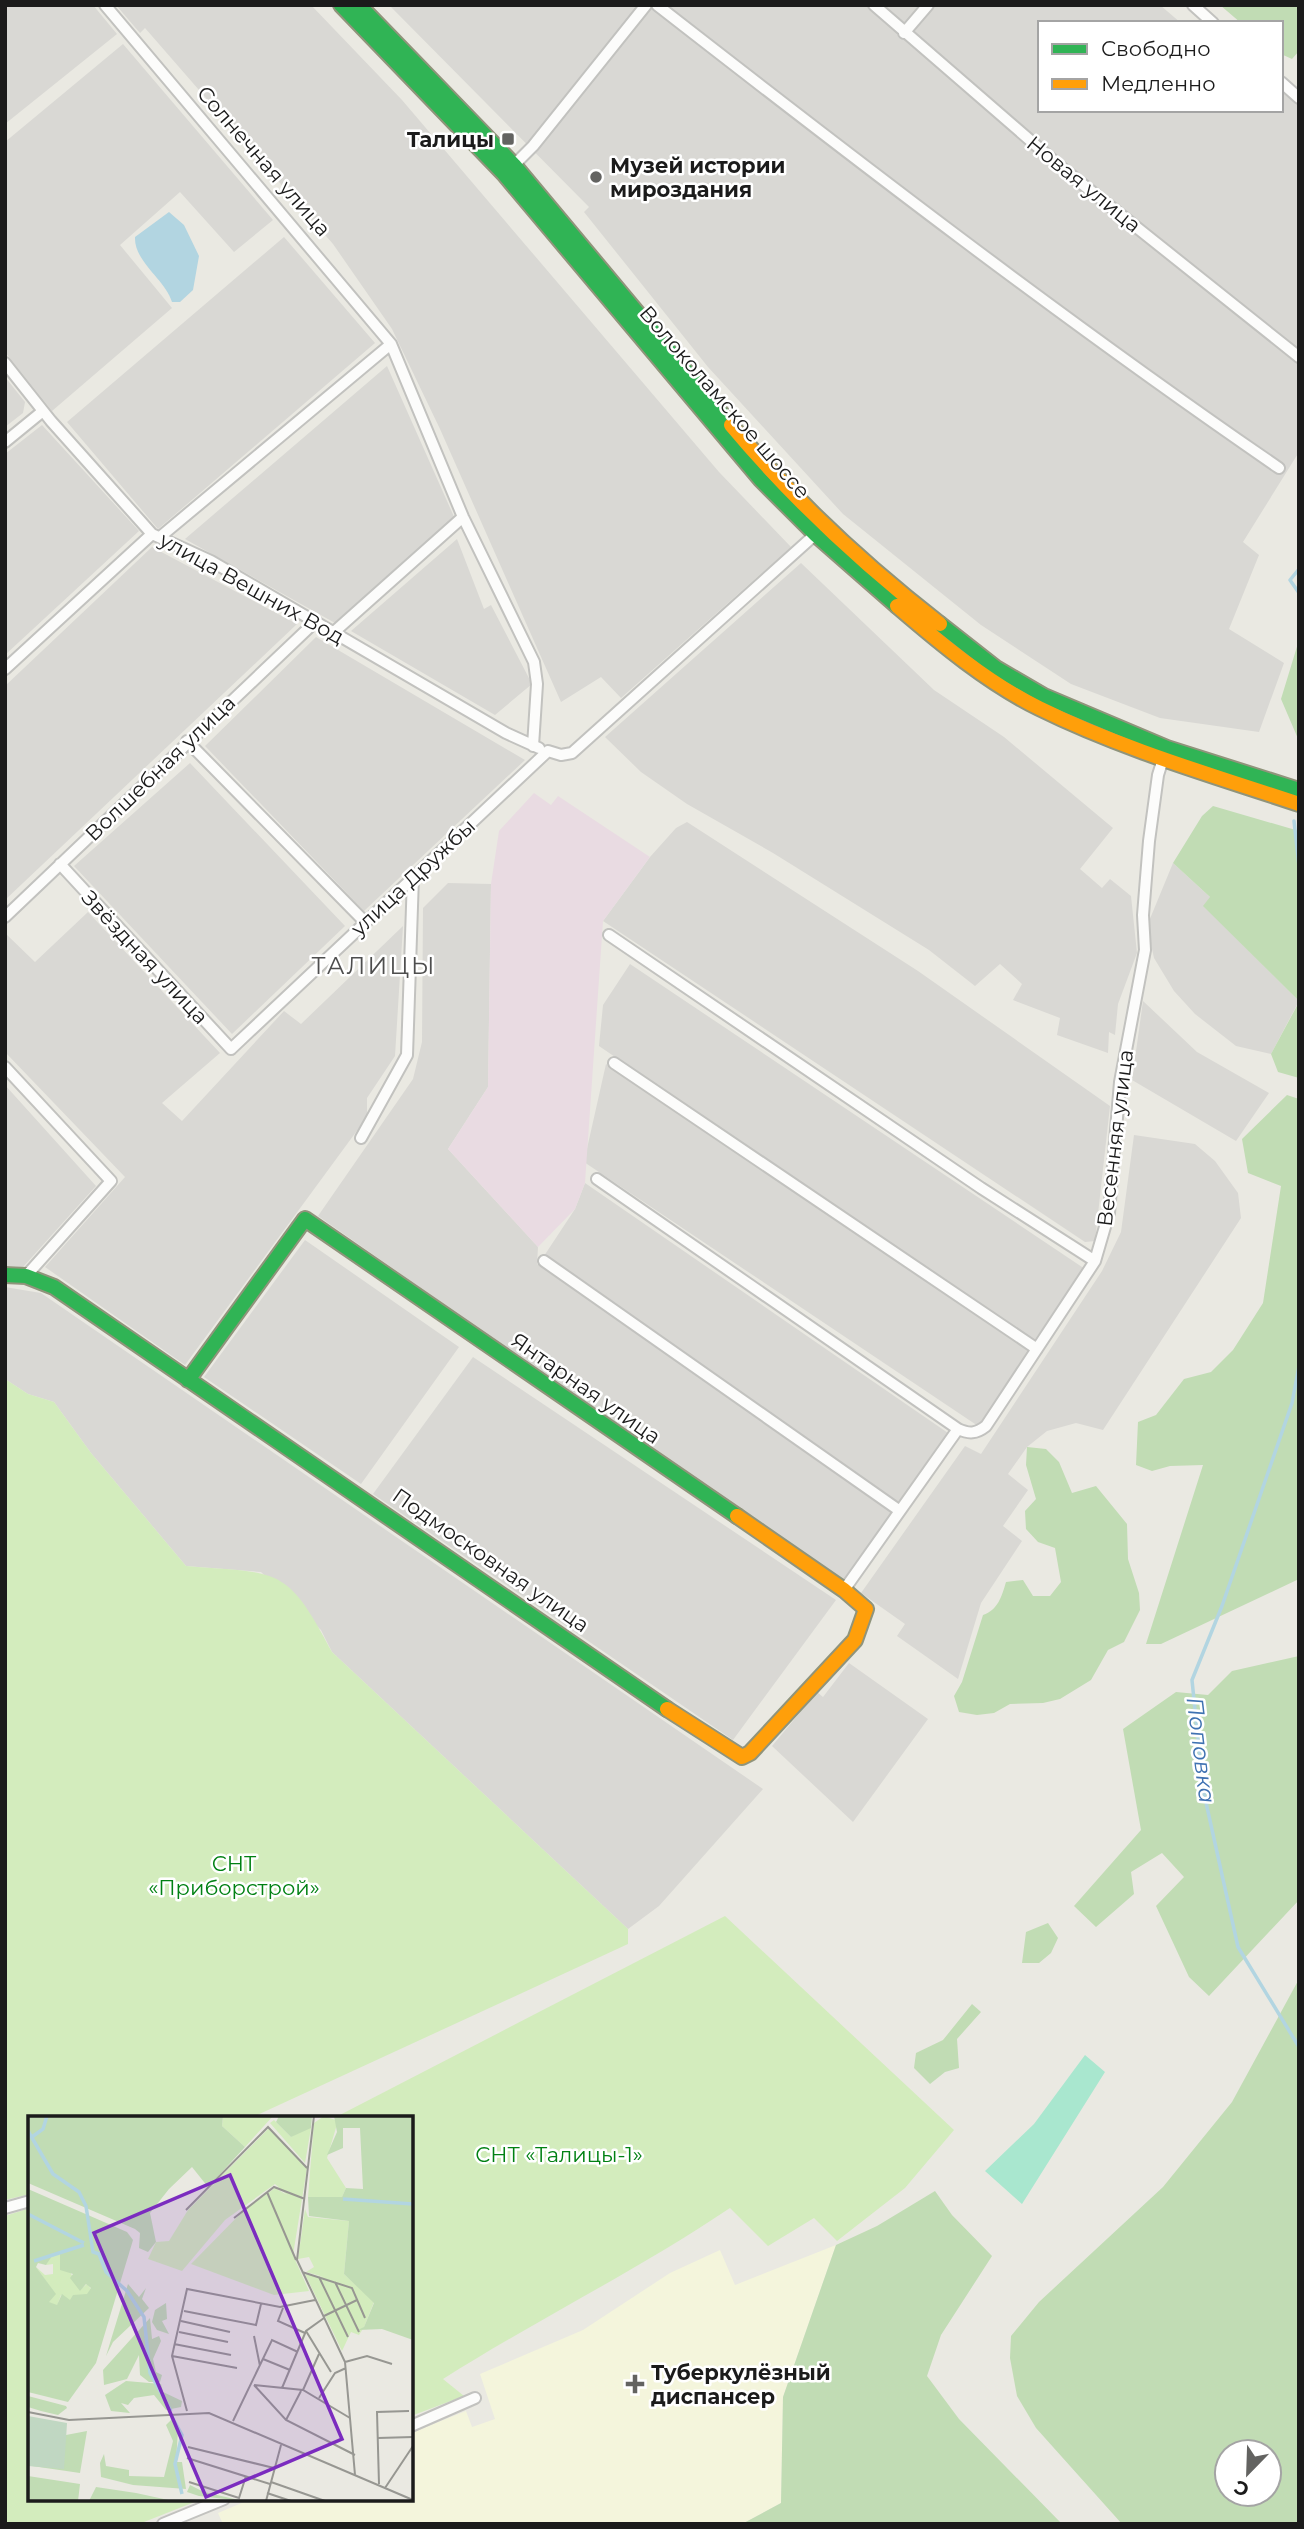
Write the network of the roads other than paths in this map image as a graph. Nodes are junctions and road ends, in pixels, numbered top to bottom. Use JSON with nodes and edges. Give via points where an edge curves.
{"nodes":[{"id":1,"x":105,"y":5,"type":"edge"},
{"id":2,"x":341,"y":5,"type":"edge"},
{"id":3,"x":359,"y":5,"type":"edge"},
{"id":4,"x":646,"y":5,"type":"edge"},
{"id":5,"x":657,"y":5,"type":"edge"},
{"id":6,"x":874,"y":5,"type":"edge"},
{"id":7,"x":928,"y":5,"type":"edge"},
{"id":8,"x":1193,"y":5,"type":"edge"},
{"id":9,"x":1211,"y":21,"type":"edge"},
{"id":10,"x":904,"y":33,"type":"junction"},
{"id":11,"x":1283,"y":84,"type":"edge"},
{"id":12,"x":1299,"y":98,"type":"edge"},
{"id":13,"x":509,"y":170,"type":"junction"},
{"id":14,"x":391,"y":344,"type":"junction"},
{"id":15,"x":1299,"y":357,"type":"edge"},
{"id":16,"x":5,"y":363,"type":"edge"},
{"id":17,"x":43,"y":411,"type":"junction"},
{"id":18,"x":5,"y":442,"type":"edge"},
{"id":19,"x":1279,"y":468,"type":"dead end"},
{"id":20,"x":463,"y":517,"type":"junction"},
{"id":21,"x":820,"y":530,"type":"junction"},
{"id":22,"x":156,"y":536,"type":"junction"},
{"id":23,"x":316,"y":621,"type":"junction"},
{"id":24,"x":334,"y":632,"type":"junction"},
{"id":25,"x":5,"y":669,"type":"edge"},
{"id":26,"x":187,"y":741,"type":"junction"},
{"id":27,"x":533,"y":746,"type":"junction"},
{"id":28,"x":548,"y":751,"type":"junction"},
{"id":29,"x":1163,"y":759,"type":"junction"},
{"id":30,"x":1299,"y":790,"type":"edge"},
{"id":31,"x":1299,"y":804,"type":"edge"},
{"id":32,"x":60,"y":864,"type":"junction"},
{"id":33,"x":414,"y":877,"type":"junction"},
{"id":34,"x":5,"y":916,"type":"edge"},
{"id":35,"x":365,"y":922,"type":"junction"},
{"id":36,"x":609,"y":935,"type":"dead end"},
{"id":37,"x":231,"y":1049,"type":"joint"},
{"id":38,"x":614,"y":1063,"type":"dead end"},
{"id":39,"x":5,"y":1067,"type":"edge"},
{"id":40,"x":361,"y":1138,"type":"dead end"},
{"id":41,"x":597,"y":1179,"type":"dead end"},
{"id":42,"x":544,"y":1261,"type":"dead end"},
{"id":43,"x":1095,"y":1261,"type":"junction"},
{"id":44,"x":5,"y":1275,"type":"edge"},
{"id":45,"x":26,"y":1276,"type":"junction"},
{"id":46,"x":1037,"y":1349,"type":"junction"},
{"id":47,"x":188,"y":1380,"type":"junction"},
{"id":48,"x":958,"y":1429,"type":"junction"},
{"id":49,"x":900,"y":1511,"type":"junction"},
{"id":50,"x":844,"y":1590,"type":"junction"},
{"id":51,"x":28,"y":2201,"type":"edge"},
{"id":52,"x":5,"y":2208,"type":"edge"},
{"id":53,"x":475,"y":2398,"type":"dead end"},
{"id":54,"x":413,"y":2425,"type":"edge"},
{"id":55,"x":219,"y":2501,"type":"edge"},
{"id":56,"x":163,"y":2524,"type":"edge"}],
"edges":[{"from":1,"to":14,"type":"street","name":"Солнечная улица"},
{"from":2,"to":13,"type":"main road","name":"Волоколамское шоссе"},
{"from":3,"to":13,"type":"main road","name":"Волоколамское шоссе"},
{"from":4,"to":13,"type":"street"},
{"from":5,"to":19,"type":"street","via":[[964,244]]},
{"from":6,"to":10,"type":"street","name":"Новая улица"},
{"from":7,"to":10,"type":"street"},
{"from":8,"to":9,"type":"street"},
{"from":10,"to":15,"type":"street","name":"Новая улица","via":[[1061,167]]},
{"from":11,"to":12,"type":"street"},
{"from":13,"to":21,"type":"main road","name":"Волоколамское шоссе"},
{"from":14,"to":20,"type":"street","name":"Солнечная улица"},
{"from":14,"to":22,"type":"street"},
{"from":16,"to":17,"type":"street","name":"улица Вешних Вод"},
{"from":17,"to":18,"type":"street"},
{"from":17,"to":22,"type":"street","name":"улица Вешних Вод"},
{"from":20,"to":24,"type":"street"},
{"from":20,"to":27,"type":"street","name":"Солнечная улица","via":[[534,662]]},
{"from":21,"to":28,"type":"street","via":[[572,753]]},
{"from":21,"to":29,"type":"main road","name":"Волоколамское шоссе","via":[[910,617],[1015,695]]},
{"from":21,"to":30,"type":"main road","name":"Волоколамское шоссе","via":[[1020,684],[1167,748]]},
{"from":22,"to":23,"type":"street","name":"улица Вешних Вод","via":[[211,561]]},
{"from":22,"to":25,"type":"street"},
{"from":23,"to":24,"type":"street","name":"улица Вешних Вод"},
{"from":23,"to":26,"type":"street","name":"Волшебная улица"},
{"from":24,"to":27,"type":"street","name":"улица Вешних Вод"},
{"from":26,"to":32,"type":"street","name":"Волшебная улица"},
{"from":26,"to":35,"type":"street"},
{"from":27,"to":28,"type":"street","name":"улица Вешних Вод"},
{"from":28,"to":33,"type":"street","name":"улица Дружбы"},
{"from":29,"to":31,"type":"main road","name":"Волоколамское шоссе"},
{"from":29,"to":43,"type":"street","name":"Весенняя улица","via":[[1149,841],[1145,950],[1120,1082],[1109,1213]]},
{"from":32,"to":34,"type":"street","name":"Волшебная улица"},
{"from":32,"to":37,"type":"street","name":"Звёздная улица"},
{"from":33,"to":35,"type":"street","name":"улица Дружбы"},
{"from":33,"to":40,"type":"street","via":[[407,1055]]},
{"from":35,"to":37,"type":"street","name":"улица Дружбы"},
{"from":36,"to":43,"type":"street"},
{"from":38,"to":46,"type":"street"},
{"from":39,"to":45,"type":"street","via":[[111,1181]]},
{"from":41,"to":48,"type":"street"},
{"from":42,"to":49,"type":"street"},
{"from":43,"to":46,"type":"street","name":"Весенняя улица"},
{"from":44,"to":45,"type":"main road"},
{"from":45,"to":47,"type":"main road","name":"Подмосковная улица","via":[[54,1286]]},
{"from":46,"to":48,"type":"street","name":"Весенняя улица","via":[[986,1426],[979,1432]]},
{"from":47,"to":50,"type":"main road","name":"Янтарная улица","via":[[305,1219]]},
{"from":47,"to":50,"type":"main road","name":"Подмосковная улица","via":[[742,1757],[855,1640],[866,1609]]},
{"from":48,"to":49,"type":"street"},
{"from":49,"to":50,"type":"street"},
{"from":51,"to":52,"type":"street"},
{"from":53,"to":54,"type":"street"},
{"from":55,"to":56,"type":"street"}]}
